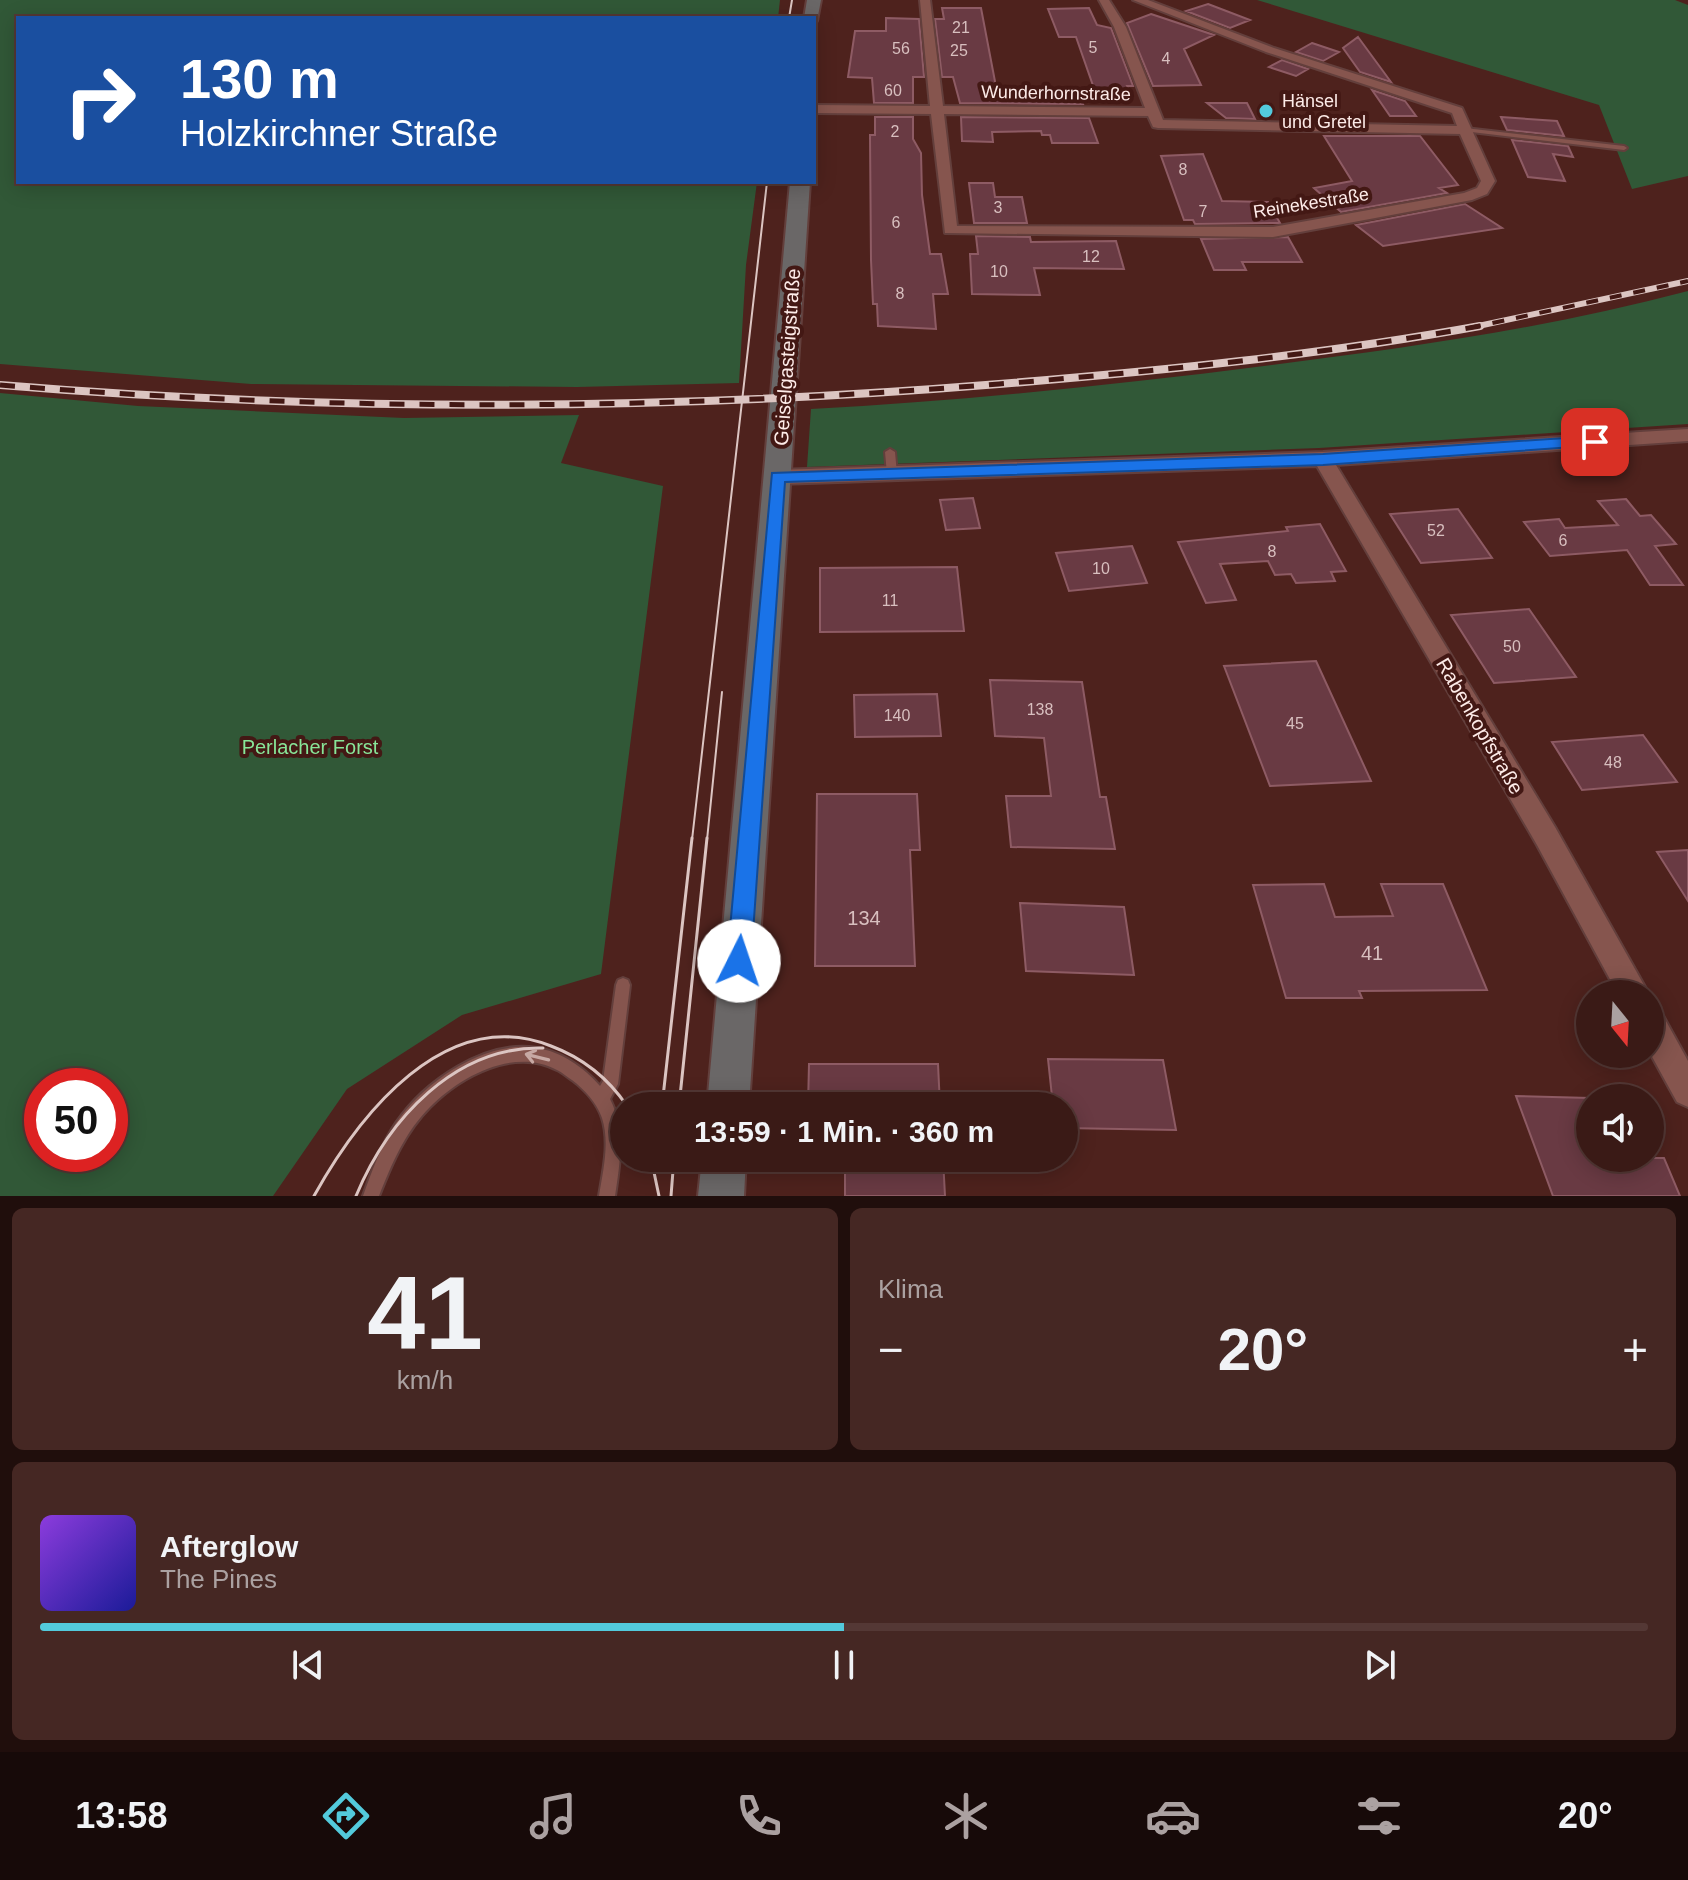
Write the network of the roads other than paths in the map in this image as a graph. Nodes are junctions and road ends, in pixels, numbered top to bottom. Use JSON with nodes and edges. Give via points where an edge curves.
{"nodes":[{"id":1,"x":925,"y":0,"type":"edge"},
{"id":2,"x":1104,"y":0,"type":"edge"},
{"id":3,"x":1138,"y":0,"type":"edge"},
{"id":4,"x":816,"y":109,"type":"edge"},
{"id":5,"x":936,"y":109,"type":"junction"},
{"id":6,"x":1153,"y":112,"type":"junction"},
{"id":7,"x":1465,"y":130,"type":"junction"},
{"id":8,"x":1624,"y":148,"type":"dead end"},
{"id":9,"x":800,"y":184,"type":"edge"},
{"id":10,"x":1688,"y":435,"type":"edge"},
{"id":11,"x":890,"y":452,"type":"dead end"},
{"id":12,"x":1323,"y":459,"type":"junction"},
{"id":13,"x":892,"y":474,"type":"junction"},
{"id":14,"x":778,"y":477,"type":"junction"},
{"id":15,"x":1626,"y":980,"type":"edge"},
{"id":16,"x":623,"y":985,"type":"dead end"},
{"id":17,"x":1664,"y":1048,"type":"edge"},
{"id":18,"x":1688,"y":1091,"type":"edge"},
{"id":19,"x":729,"y":1092,"type":"edge"},
{"id":20,"x":601,"y":1098,"type":"junction"},
{"id":21,"x":723,"y":1172,"type":"edge"},
{"id":22,"x":371,"y":1196,"type":"edge"},
{"id":23,"x":607,"y":1196,"type":"edge"},
{"id":24,"x":721,"y":1196,"type":"edge"}],
"edges":[{"from":1,"to":5,"type":"street","name":"Reinekestraße"},
{"from":2,"to":6,"type":"street"},
{"from":3,"to":7,"type":"street","name":"Reinekestraße","via":[[1457,111]]},
{"from":4,"to":5,"type":"street","name":"Wunderhornstraße"},
{"from":5,"to":6,"type":"street","name":"Wunderhornstraße"},
{"from":5,"to":7,"type":"street","name":"Reinekestraße","via":[[950,230],[1273,232],[1467,197],[1482,191],[1488,181]]},
{"from":6,"to":7,"type":"street","name":"Wunderhornstraße","via":[[1158,124]]},
{"from":7,"to":8,"type":"lane","name":"Wunderhornstraße"},
{"from":9,"to":14,"type":"main road","name":"Geiselgasteigstraße"},
{"from":10,"to":12,"type":"street"},
{"from":11,"to":13,"type":"lane"},
{"from":12,"to":13,"type":"street"},
{"from":12,"to":15,"type":"street","name":"Rabenkopfstraße"},
{"from":13,"to":14,"type":"street"},
{"from":14,"to":19,"type":"main road","name":"Geiselgasteigstraße"},
{"from":16,"to":20,"type":"lane","via":[[610,1084]]},
{"from":17,"to":18,"type":"street"},
{"from":20,"to":22,"type":"lane","one_way":true,"via":[[571,1068],[542,1057],[490,1058],[448,1082],[409,1119]]},
{"from":20,"to":23,"type":"lane","via":[[612,1129]]},
{"from":21,"to":24,"type":"main road"}]}
